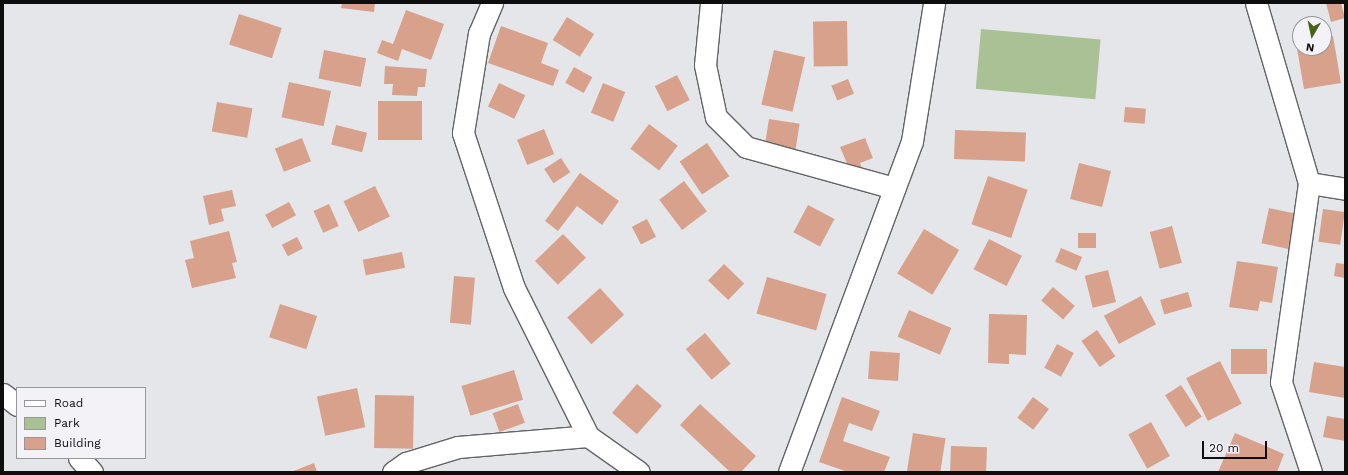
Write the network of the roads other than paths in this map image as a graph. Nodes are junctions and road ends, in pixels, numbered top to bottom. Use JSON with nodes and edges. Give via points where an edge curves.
{"nodes":[{"id":1,"x":492,"y":3,"type":"edge"},
{"id":2,"x":711,"y":3,"type":"edge"},
{"id":3,"x":934,"y":3,"type":"edge"},
{"id":4,"x":1256,"y":3,"type":"edge"},
{"id":5,"x":1309,"y":183,"type":"junction"},
{"id":6,"x":894,"y":188,"type":"junction"},
{"id":7,"x":1345,"y":189,"type":"edge"},
{"id":8,"x":3,"y":394,"type":"edge"},
{"id":9,"x":16,"y":404,"type":"edge"},
{"id":10,"x":588,"y":436,"type":"junction"},
{"id":11,"x":80,"y":459,"type":"edge"},
{"id":12,"x":92,"y":472,"type":"edge"},
{"id":13,"x":393,"y":472,"type":"edge"},
{"id":14,"x":639,"y":472,"type":"edge"},
{"id":15,"x":789,"y":472,"type":"edge"},
{"id":16,"x":1311,"y":472,"type":"edge"}],
"edges":[{"from":1,"to":10,"type":"street","via":[[479,33],[463,133],[514,288]]},
{"from":2,"to":6,"type":"street","via":[[705,65],[716,117],[746,147]]},
{"from":3,"to":6,"type":"street","via":[[912,141]]},
{"from":4,"to":5,"type":"street"},
{"from":5,"to":7,"type":"street"},
{"from":5,"to":16,"type":"street","via":[[1281,382]]},
{"from":6,"to":15,"type":"street"},
{"from":8,"to":9,"type":"street"},
{"from":10,"to":13,"type":"street","via":[[458,447],[406,463]]},
{"from":10,"to":14,"type":"street"},
{"from":11,"to":12,"type":"street"}]}
